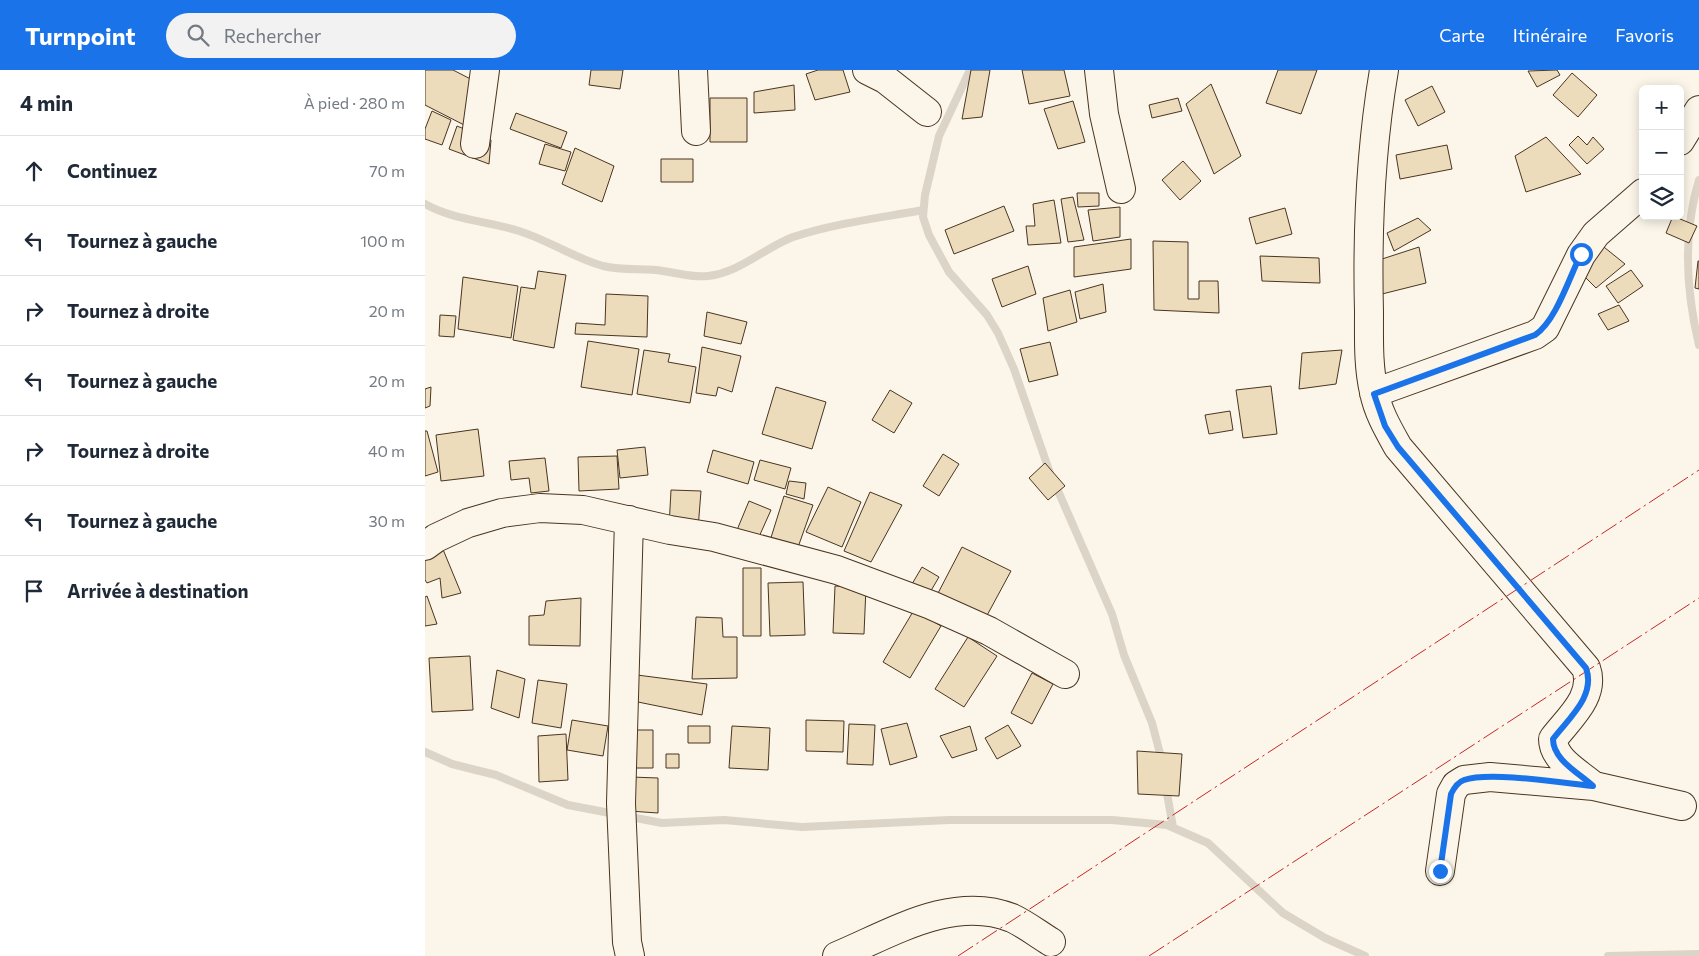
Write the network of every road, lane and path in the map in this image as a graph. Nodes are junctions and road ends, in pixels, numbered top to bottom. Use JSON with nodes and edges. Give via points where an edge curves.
{"nodes":[{"id":1,"x":485,"y":70,"type":"edge"},
{"id":2,"x":693,"y":70,"type":"edge"},
{"id":3,"x":867,"y":70,"type":"edge"},
{"id":4,"x":1099,"y":70,"type":"edge"},
{"id":5,"x":1384,"y":70,"type":"edge"},
{"id":6,"x":1699,"y":110,"type":"edge"},
{"id":7,"x":927,"y":112,"type":"dead end"},
{"id":8,"x":695,"y":131,"type":"dead end"},
{"id":9,"x":1684,"y":134,"type":"edge"},
{"id":10,"x":475,"y":144,"type":"dead end"},
{"id":11,"x":1121,"y":189,"type":"dead end"},
{"id":12,"x":1639,"y":196,"type":"edge"},
{"id":13,"x":1374,"y":394,"type":"junction"},
{"id":14,"x":629,"y":520,"type":"junction"},
{"id":15,"x":425,"y":546,"type":"edge"},
{"id":16,"x":1065,"y":674,"type":"dead end"},
{"id":17,"x":1593,"y":786,"type":"junction"},
{"id":18,"x":1682,"y":806,"type":"dead end"},
{"id":19,"x":1440,"y":871,"type":"dead end"},
{"id":20,"x":1051,"y":942,"type":"dead end"},
{"id":21,"x":630,"y":956,"type":"edge"},
{"id":22,"x":837,"y":956,"type":"edge"}],
"edges":[{"from":1,"to":10,"type":"street"},
{"from":2,"to":8,"type":"street"},
{"from":3,"to":7,"type":"street","via":[[885,79]]},
{"from":4,"to":11,"type":"street","via":[[1104,114]]},
{"from":5,"to":13,"type":"street","via":[[1378,105],[1368,264],[1370,372]]},
{"from":6,"to":9,"type":"street"},
{"from":12,"to":13,"type":"street","via":[[1596,234],[1581,254],[1545,328],[1535,335]]},
{"from":13,"to":17,"type":"street","via":[[1385,426],[1398,447],[1586,668],[1589,689],[1553,739],[1553,748],[1557,756]]},
{"from":14,"to":15,"type":"street","via":[[583,510],[540,508],[502,513],[468,523]]},
{"from":14,"to":16,"type":"street","via":[[724,539],[837,570],[931,605],[989,631]]},
{"from":14,"to":21,"type":"street","via":[[621,803]]},
{"from":17,"to":18,"type":"street"},
{"from":17,"to":19,"type":"street","via":[[1490,777],[1464,780],[1451,794]]},
{"from":20,"to":22,"type":"street","via":[[1013,919],[977,910],[929,917]]}]}
